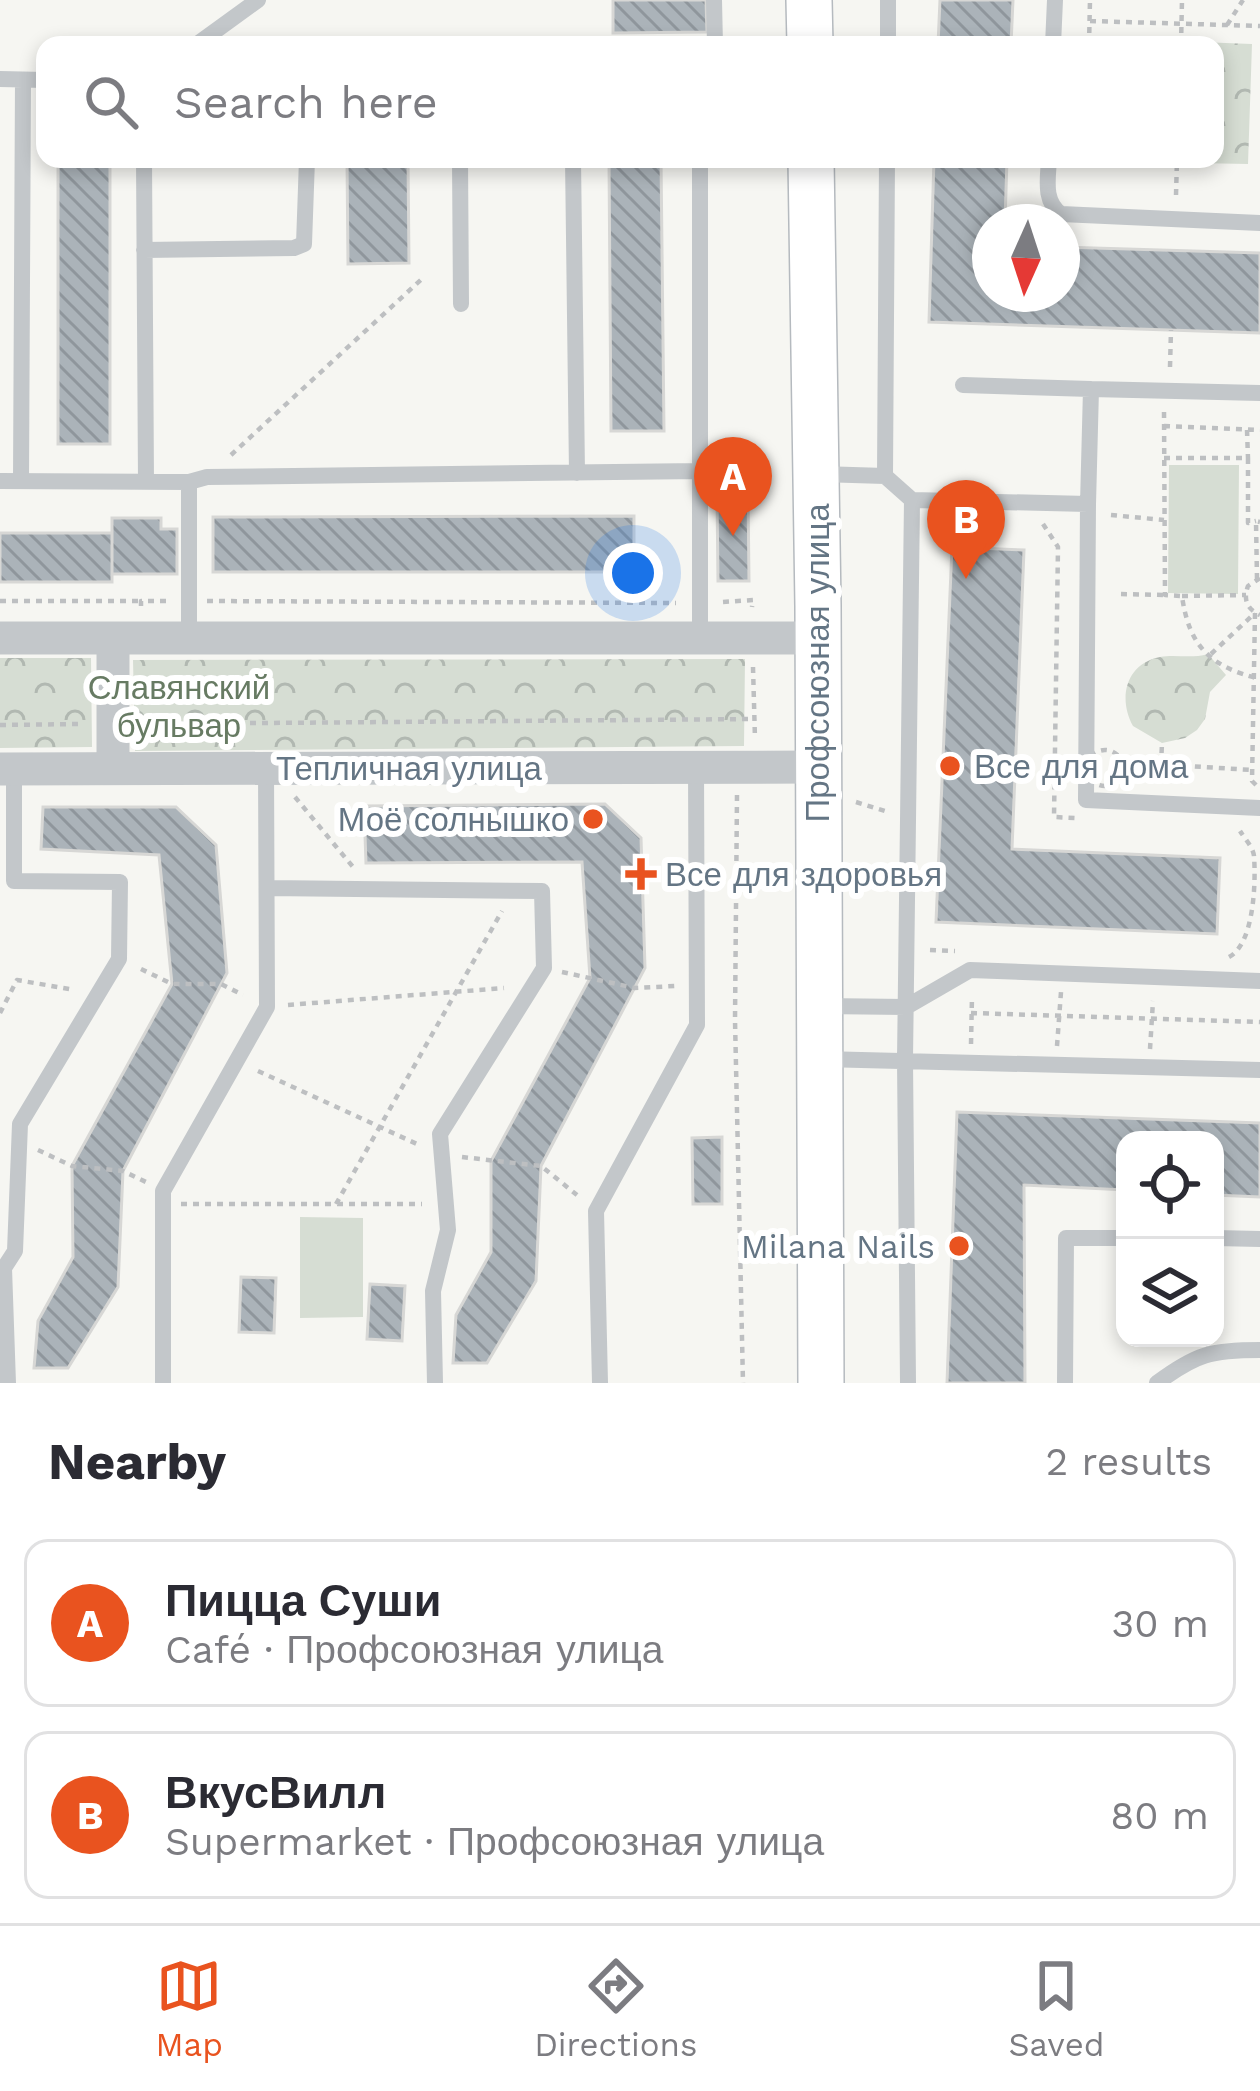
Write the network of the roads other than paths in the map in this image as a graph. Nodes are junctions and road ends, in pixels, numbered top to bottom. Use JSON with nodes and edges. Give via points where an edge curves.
{"nodes":[{"id":1,"x":258,"y":0,"type":"edge"},
{"id":2,"x":714,"y":0,"type":"edge"},
{"id":3,"x":809,"y":0,"type":"edge"},
{"id":4,"x":888,"y":0,"type":"edge"},
{"id":5,"x":1054,"y":0,"type":"edge"},
{"id":6,"x":208,"y":36,"type":"edge"},
{"id":7,"x":715,"y":36,"type":"edge"},
{"id":8,"x":810,"y":36,"type":"edge"},
{"id":9,"x":888,"y":36,"type":"edge"},
{"id":10,"x":1053,"y":36,"type":"edge"},
{"id":11,"x":0,"y":79,"type":"edge"},
{"id":12,"x":23,"y":80,"type":"junction"},
{"id":13,"x":36,"y":80,"type":"edge"},
{"id":14,"x":144,"y":168,"type":"edge"},
{"id":15,"x":307,"y":168,"type":"edge"},
{"id":16,"x":460,"y":168,"type":"edge"},
{"id":17,"x":573,"y":168,"type":"edge"},
{"id":18,"x":700,"y":168,"type":"edge"},
{"id":19,"x":811,"y":168,"type":"edge"},
{"id":20,"x":887,"y":168,"type":"edge"},
{"id":21,"x":1049,"y":168,"type":"edge"},
{"id":22,"x":1260,"y":223,"type":"edge"},
{"id":23,"x":144,"y":250,"type":"junction"},
{"id":24,"x":461,"y":304,"type":"dead end"},
{"id":25,"x":963,"y":385,"type":"dead end"},
{"id":26,"x":1091,"y":389,"type":"junction"},
{"id":27,"x":1260,"y":393,"type":"edge"},
{"id":28,"x":700,"y":471,"type":"junction"},
{"id":29,"x":578,"y":472,"type":"junction"},
{"id":30,"x":816,"y":474,"type":"junction"},
{"id":31,"x":885,"y":476,"type":"junction"},
{"id":32,"x":198,"y":479,"type":"junction"},
{"id":33,"x":0,"y":481,"type":"edge"},
{"id":34,"x":21,"y":481,"type":"junction"},
{"id":35,"x":146,"y":482,"type":"junction"},
{"id":36,"x":912,"y":500,"type":"junction"},
{"id":37,"x":1088,"y":504,"type":"junction"},
{"id":38,"x":0,"y":638,"type":"edge"},
{"id":39,"x":113,"y":638,"type":"junction"},
{"id":40,"x":189,"y":638,"type":"junction"},
{"id":41,"x":700,"y":638,"type":"junction"},
{"id":42,"x":818,"y":638,"type":"junction"},
{"id":43,"x":696,"y":767,"type":"junction"},
{"id":44,"x":113,"y":768,"type":"junction"},
{"id":45,"x":7,"y":769,"type":"edge"},
{"id":46,"x":277,"y":778,"type":"junction"},
{"id":47,"x":818,"y":779,"type":"junction"},
{"id":48,"x":1260,"y":808,"type":"edge"},
{"id":49,"x":268,"y":888,"type":"junction"},
{"id":50,"x":1260,"y":981,"type":"edge"},
{"id":51,"x":820,"y":1006,"type":"junction"},
{"id":52,"x":906,"y":1007,"type":"junction"},
{"id":53,"x":821,"y":1059,"type":"junction"},
{"id":54,"x":905,"y":1060,"type":"junction"},
{"id":55,"x":1260,"y":1070,"type":"edge"},
{"id":56,"x":1116,"y":1238,"type":"edge"},
{"id":57,"x":1224,"y":1238,"type":"edge"},
{"id":58,"x":1260,"y":1239,"type":"edge"},
{"id":59,"x":1260,"y":1350,"type":"edge"},
{"id":60,"x":8,"y":1383,"type":"edge"},
{"id":61,"x":164,"y":1383,"type":"edge"},
{"id":62,"x":435,"y":1383,"type":"edge"},
{"id":63,"x":600,"y":1383,"type":"edge"},
{"id":64,"x":821,"y":1383,"type":"edge"},
{"id":65,"x":908,"y":1383,"type":"edge"},
{"id":66,"x":1065,"y":1383,"type":"edge"},
{"id":67,"x":1157,"y":1383,"type":"edge"}],
"edges":[{"from":1,"to":6,"type":"lane"},
{"from":2,"to":7,"type":"lane"},
{"from":3,"to":8,"type":"main road"},
{"from":4,"to":9,"type":"lane"},
{"from":5,"to":10,"type":"lane"},
{"from":11,"to":12,"type":"lane"},
{"from":12,"to":13,"type":"lane"},
{"from":12,"to":34,"type":"lane"},
{"from":14,"to":23,"type":"lane"},
{"from":15,"to":23,"type":"lane","via":[[304,244]]},
{"from":16,"to":24,"type":"lane"},
{"from":17,"to":29,"type":"lane"},
{"from":18,"to":28,"type":"lane"},
{"from":19,"to":30,"type":"main road","name":"Профсоюзная улица"},
{"from":20,"to":31,"type":"lane"},
{"from":21,"to":22,"type":"lane","via":[[1050,203],[1061,214]]},
{"from":23,"to":35,"type":"lane"},
{"from":25,"to":26,"type":"lane"},
{"from":26,"to":27,"type":"lane"},
{"from":26,"to":37,"type":"lane"},
{"from":28,"to":29,"type":"lane"},
{"from":28,"to":41,"type":"lane"},
{"from":29,"to":32,"type":"lane"},
{"from":30,"to":31,"type":"lane"},
{"from":30,"to":42,"type":"main road","name":"Профсоюзная улица"},
{"from":31,"to":36,"type":"lane"},
{"from":32,"to":35,"type":"lane"},
{"from":32,"to":40,"type":"lane"},
{"from":33,"to":34,"type":"lane"},
{"from":34,"to":35,"type":"lane"},
{"from":36,"to":37,"type":"lane"},
{"from":36,"to":52,"type":"lane"},
{"from":37,"to":48,"type":"lane","via":[[1086,800]]},
{"from":38,"to":39,"type":"street"},
{"from":39,"to":40,"type":"street"},
{"from":39,"to":44,"type":"street"},
{"from":40,"to":41,"type":"street"},
{"from":41,"to":42,"type":"street"},
{"from":42,"to":47,"type":"main road","name":"Профсоюзная улица"},
{"from":43,"to":46,"type":"street","name":"Тепличная улица"},
{"from":43,"to":47,"type":"street","name":"Тепличная улица"},
{"from":43,"to":63,"type":"lane","via":[[697,1025],[596,1211]]},
{"from":44,"to":45,"type":"street","name":"Тепличная улица"},
{"from":44,"to":46,"type":"street","name":"Тепличная улица"},
{"from":45,"to":60,"type":"lane","via":[[14,881],[120,882],[119,959],[20,1124],[14,1251],[4,1268]]},
{"from":46,"to":49,"type":"lane"},
{"from":47,"to":51,"type":"main road","name":"Профсоюзная улица"},
{"from":49,"to":61,"type":"lane","via":[[267,1007],[163,1197]]},
{"from":49,"to":62,"type":"lane","via":[[542,891],[544,968],[440,1133],[448,1230],[434,1291]]},
{"from":50,"to":52,"type":"lane","via":[[974,971]]},
{"from":51,"to":52,"type":"lane"},
{"from":51,"to":53,"type":"main road","name":"Профсоюзная улица"},
{"from":52,"to":54,"type":"lane"},
{"from":53,"to":54,"type":"lane"},
{"from":53,"to":64,"type":"main road","name":"Профсоюзная улица"},
{"from":54,"to":55,"type":"lane"},
{"from":54,"to":65,"type":"lane"},
{"from":56,"to":66,"type":"lane","via":[[1066,1238]]},
{"from":57,"to":58,"type":"lane"},
{"from":59,"to":67,"type":"lane","via":[[1214,1350]]}]}
